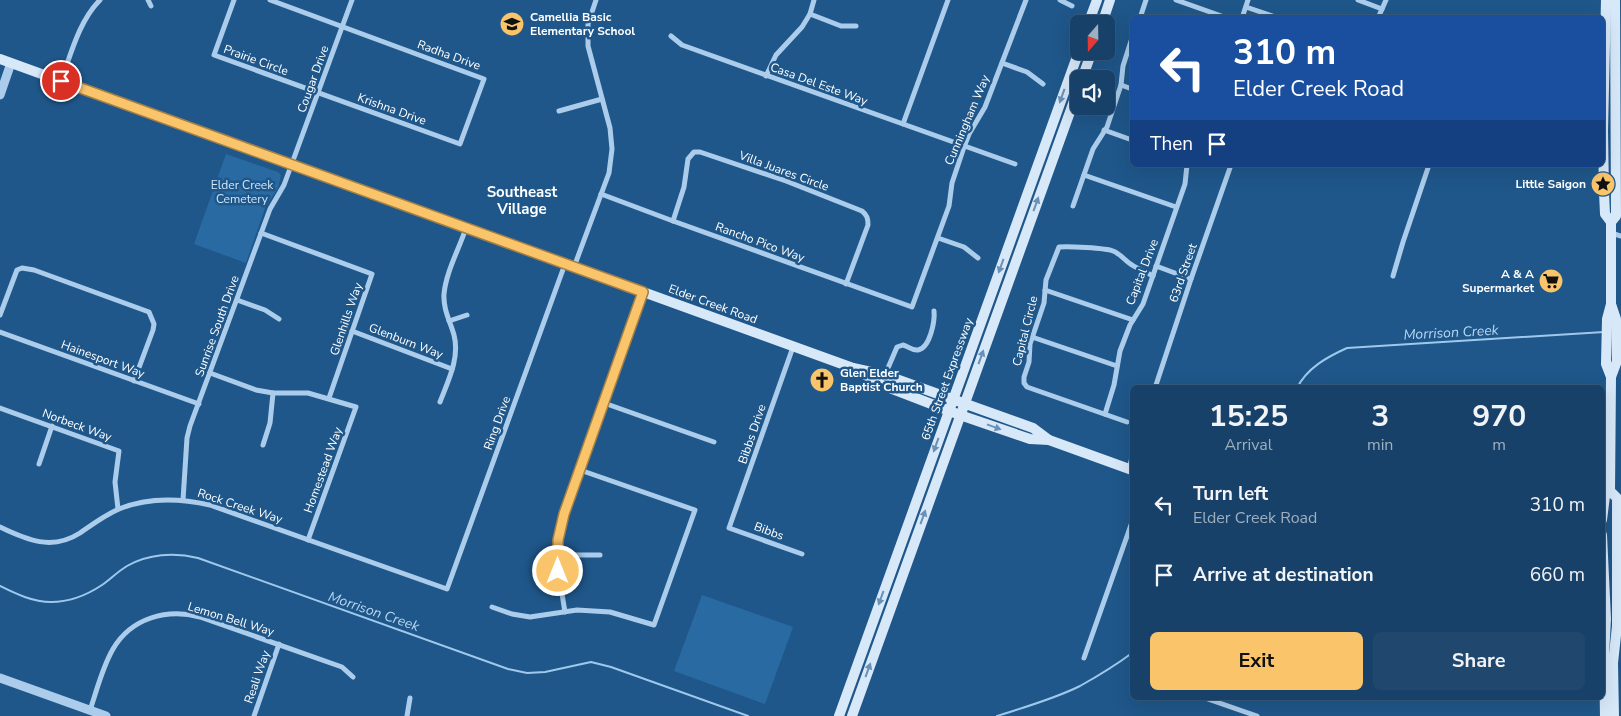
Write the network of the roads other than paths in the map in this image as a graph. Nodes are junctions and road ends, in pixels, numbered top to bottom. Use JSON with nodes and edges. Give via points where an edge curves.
{"nodes":[{"id":1,"x":100,"y":0,"type":"edge"},
{"id":2,"x":148,"y":0,"type":"edge"},
{"id":3,"x":234,"y":0,"type":"edge"},
{"id":4,"x":270,"y":0,"type":"edge"},
{"id":5,"x":352,"y":0,"type":"edge"},
{"id":6,"x":596,"y":0,"type":"edge"},
{"id":7,"x":814,"y":0,"type":"edge"},
{"id":8,"x":948,"y":0,"type":"edge"},
{"id":9,"x":1026,"y":0,"type":"edge"},
{"id":10,"x":1060,"y":0,"type":"edge"},
{"id":11,"x":1097,"y":0,"type":"edge"},
{"id":12,"x":1110,"y":0,"type":"edge"},
{"id":13,"x":1146,"y":0,"type":"edge"},
{"id":14,"x":1176,"y":0,"type":"edge"},
{"id":15,"x":1199,"y":0,"type":"edge"},
{"id":16,"x":1248,"y":0,"type":"edge"},
{"id":17,"x":1358,"y":0,"type":"edge"},
{"id":18,"x":1386,"y":0,"type":"edge"},
{"id":19,"x":1606,"y":0,"type":"edge"},
{"id":20,"x":1615,"y":0,"type":"edge"},
{"id":21,"x":150,"y":6,"type":"dead end"},
{"id":22,"x":1072,"y":6,"type":"dead end"},
{"id":23,"x":1196,"y":7,"type":"junction"},
{"id":24,"x":1246,"y":7,"type":"junction"},
{"id":25,"x":1382,"y":9,"type":"junction"},
{"id":26,"x":810,"y":14,"type":"junction"},
{"id":27,"x":1091,"y":15,"type":"edge"},
{"id":28,"x":1105,"y":15,"type":"edge"},
{"id":29,"x":1141,"y":15,"type":"edge"},
{"id":30,"x":1218,"y":15,"type":"edge"},
{"id":31,"x":1243,"y":15,"type":"edge"},
{"id":32,"x":1269,"y":15,"type":"edge"},
{"id":33,"x":1379,"y":15,"type":"edge"},
{"id":34,"x":856,"y":26,"type":"dead end"},
{"id":35,"x":342,"y":27,"type":"junction"},
{"id":36,"x":670,"y":36,"type":"dead end"},
{"id":37,"x":1130,"y":44,"type":"edge"},
{"id":38,"x":0,"y":59,"type":"edge"},
{"id":39,"x":1075,"y":60,"type":"edge"},
{"id":40,"x":11,"y":63,"type":"junction"},
{"id":41,"x":1002,"y":63,"type":"junction"},
{"id":42,"x":766,"y":76,"type":"junction"},
{"id":43,"x":1605,"y":78,"type":"joint"},
{"id":44,"x":1619,"y":78,"type":"edge"},
{"id":45,"x":61,"y":81,"type":"junction"},
{"id":46,"x":1043,"y":84,"type":"dead end"},
{"id":47,"x":1121,"y":85,"type":"junction"},
{"id":48,"x":1130,"y":88,"type":"edge"},
{"id":49,"x":318,"y":93,"type":"junction"},
{"id":50,"x":0,"y":95,"type":"edge"},
{"id":51,"x":602,"y":99,"type":"junction"},
{"id":52,"x":559,"y":110,"type":"dead end"},
{"id":53,"x":1070,"y":112,"type":"edge"},
{"id":54,"x":903,"y":124,"type":"junction"},
{"id":55,"x":1104,"y":130,"type":"junction"},
{"id":56,"x":1605,"y":132,"type":"edge"},
{"id":57,"x":1614,"y":136,"type":"junction"},
{"id":58,"x":1130,"y":139,"type":"edge"},
{"id":59,"x":460,"y":144,"type":"joint"},
{"id":60,"x":964,"y":146,"type":"junction"},
{"id":61,"x":1015,"y":164,"type":"dead end"},
{"id":62,"x":292,"y":165,"type":"junction"},
{"id":63,"x":1188,"y":167,"type":"edge"},
{"id":64,"x":1230,"y":167,"type":"edge"},
{"id":65,"x":1428,"y":167,"type":"edge"},
{"id":66,"x":1604,"y":167,"type":"edge"},
{"id":67,"x":1084,"y":175,"type":"junction"},
{"id":68,"x":601,"y":194,"type":"junction"},
{"id":69,"x":1073,"y":206,"type":"dead end"},
{"id":70,"x":1176,"y":207,"type":"junction"},
{"id":71,"x":673,"y":221,"type":"junction"},
{"id":72,"x":466,"y":228,"type":"junction"},
{"id":73,"x":1614,"y":230,"type":"edge"},
{"id":74,"x":261,"y":233,"type":"junction"},
{"id":75,"x":938,"y":238,"type":"junction"},
{"id":76,"x":978,"y":258,"type":"dead end"},
{"id":77,"x":570,"y":265,"type":"junction"},
{"id":78,"x":1156,"y":266,"type":"junction"},
{"id":79,"x":1152,"y":276,"type":"junction"},
{"id":80,"x":1393,"y":276,"type":"dead end"},
{"id":81,"x":1191,"y":278,"type":"junction"},
{"id":82,"x":846,"y":284,"type":"junction"},
{"id":83,"x":1045,"y":290,"type":"junction"},
{"id":84,"x":643,"y":292,"type":"junction"},
{"id":85,"x":237,"y":300,"type":"junction"},
{"id":86,"x":912,"y":307,"type":"joint"},
{"id":87,"x":934,"y":311,"type":"dead end"},
{"id":88,"x":0,"y":315,"type":"edge"},
{"id":89,"x":467,"y":315,"type":"dead end"},
{"id":90,"x":279,"y":319,"type":"dead end"},
{"id":91,"x":1133,"y":320,"type":"junction"},
{"id":92,"x":449,"y":321,"type":"junction"},
{"id":93,"x":352,"y":331,"type":"junction"},
{"id":94,"x":0,"y":332,"type":"edge"},
{"id":95,"x":1032,"y":336,"type":"junction"},
{"id":96,"x":794,"y":346,"type":"junction"},
{"id":97,"x":1117,"y":366,"type":"junction"},
{"id":98,"x":853,"y":368,"type":"junction"},
{"id":99,"x":452,"y":369,"type":"junction"},
{"id":100,"x":210,"y":373,"type":"junction"},
{"id":101,"x":885,"y":375,"type":"junction"},
{"id":102,"x":134,"y":381,"type":"junction"},
{"id":103,"x":1156,"y":385,"type":"edge"},
{"id":104,"x":273,"y":393,"type":"junction"},
{"id":105,"x":329,"y":398,"type":"junction"},
{"id":106,"x":953,"y":399,"type":"junction"},
{"id":107,"x":440,"y":402,"type":"dead end"},
{"id":108,"x":604,"y":403,"type":"junction"},
{"id":109,"x":964,"y":403,"type":"junction"},
{"id":110,"x":199,"y":404,"type":"junction"},
{"id":111,"x":0,"y":408,"type":"edge"},
{"id":112,"x":949,"y":410,"type":"junction"},
{"id":113,"x":1105,"y":414,"type":"junction"},
{"id":114,"x":960,"y":415,"type":"junction"},
{"id":115,"x":1126,"y":422,"type":"dead end"},
{"id":116,"x":52,"y":426,"type":"junction"},
{"id":117,"x":1049,"y":440,"type":"junction"},
{"id":118,"x":714,"y":442,"type":"dead end"},
{"id":119,"x":263,"y":445,"type":"dead end"},
{"id":120,"x":38,"y":464,"type":"dead end"},
{"id":121,"x":1130,"y":469,"type":"edge"},
{"id":122,"x":580,"y":470,"type":"junction"},
{"id":123,"x":1610,"y":491,"type":"junction"},
{"id":124,"x":1605,"y":496,"type":"edge"},
{"id":125,"x":183,"y":500,"type":"junction"},
{"id":126,"x":118,"y":509,"type":"junction"},
{"id":127,"x":0,"y":527,"type":"edge"},
{"id":128,"x":729,"y":528,"type":"joint"},
{"id":129,"x":1130,"y":528,"type":"edge"},
{"id":130,"x":308,"y":540,"type":"junction"},
{"id":131,"x":802,"y":554,"type":"dead end"},
{"id":132,"x":557,"y":555,"type":"junction"},
{"id":133,"x":600,"y":555,"type":"dead end"},
{"id":134,"x":447,"y":589,"type":"joint"},
{"id":135,"x":492,"y":607,"type":"dead end"},
{"id":136,"x":565,"y":612,"type":"junction"},
{"id":137,"x":1605,"y":632,"type":"edge"},
{"id":138,"x":1618,"y":639,"type":"edge"},
{"id":139,"x":278,"y":644,"type":"junction"},
{"id":140,"x":1605,"y":646,"type":"edge"},
{"id":141,"x":1618,"y":651,"type":"edge"},
{"id":142,"x":1084,"y":658,"type":"dead end"},
{"id":143,"x":353,"y":677,"type":"dead end"},
{"id":144,"x":0,"y":678,"type":"edge"},
{"id":145,"x":410,"y":698,"type":"dead end"},
{"id":146,"x":1618,"y":698,"type":"edge"},
{"id":147,"x":1211,"y":700,"type":"edge"},
{"id":148,"x":1605,"y":700,"type":"edge"},
{"id":149,"x":90,"y":710,"type":"junction"},
{"id":150,"x":106,"y":716,"type":"edge"},
{"id":151,"x":254,"y":716,"type":"edge"},
{"id":152,"x":407,"y":716,"type":"edge"},
{"id":153,"x":839,"y":716,"type":"edge"},
{"id":154,"x":852,"y":716,"type":"edge"},
{"id":155,"x":1258,"y":716,"type":"edge"},
{"id":156,"x":1605,"y":716,"type":"edge"},
{"id":157,"x":1614,"y":716,"type":"edge"}],
"edges":[{"from":1,"to":45,"type":"street","via":[[82,26]]},
{"from":2,"to":21,"type":"street"},
{"from":3,"to":49,"type":"street","name":"Prairie Circle","via":[[214,55]]},
{"from":4,"to":35,"type":"street"},
{"from":5,"to":35,"type":"street","name":"Cougar Drive"},
{"from":6,"to":51,"type":"street","name":"Ring Drive","via":[[588,24],[588,46]]},
{"from":7,"to":26,"type":"street"},
{"from":8,"to":54,"type":"street"},
{"from":9,"to":41,"type":"street","name":"Cunningham Way"},
{"from":10,"to":22,"type":"street"},
{"from":11,"to":27,"type":"main road"},
{"from":12,"to":28,"type":"main road"},
{"from":13,"to":29,"type":"street"},
{"from":14,"to":23,"type":"street"},
{"from":15,"to":23,"type":"street"},
{"from":16,"to":24,"type":"street"},
{"from":17,"to":25,"type":"street"},
{"from":18,"to":25,"type":"street"},
{"from":19,"to":43,"type":"main road"},
{"from":20,"to":44,"type":"main road"},
{"from":23,"to":30,"type":"street"},
{"from":24,"to":31,"type":"street"},
{"from":24,"to":32,"type":"street"},
{"from":25,"to":33,"type":"street"},
{"from":26,"to":34,"type":"street","via":[[842,26]]},
{"from":26,"to":42,"type":"street","via":[[776,55]]},
{"from":35,"to":49,"type":"street","name":"Cougar Drive"},
{"from":35,"to":59,"type":"street","name":"Radha Drive","via":[[484,78]]},
{"from":36,"to":42,"type":"street","name":"Casa Del Este Way","via":[[682,45]]},
{"from":37,"to":47,"type":"street"},
{"from":38,"to":40,"type":"main road","name":"Elder Creek Road"},
{"from":39,"to":106,"type":"main road","name":"65th Street Expressway","one_way":true},
{"from":40,"to":45,"type":"main road","name":"Elder Creek Road"},
{"from":40,"to":50,"type":"street"},
{"from":41,"to":46,"type":"street","via":[[1027,72]]},
{"from":41,"to":60,"type":"street","name":"Cunningham Way","via":[[985,107]]},
{"from":42,"to":54,"type":"street","name":"Casa Del Este Way"},
{"from":43,"to":44,"type":"main road"},
{"from":44,"to":57,"type":"main road"},
{"from":45,"to":62,"type":"main road","name":"Elder Creek Road"},
{"from":47,"to":48,"type":"street"},
{"from":47,"to":55,"type":"street"},
{"from":49,"to":59,"type":"street","name":"Krishna Drive"},
{"from":49,"to":62,"type":"street","name":"Cougar Drive"},
{"from":51,"to":52,"type":"street"},
{"from":51,"to":68,"type":"street","name":"Ring Drive","via":[[612,149],[609,172]]},
{"from":109,"to":53,"type":"main road","name":"65th Street Expressway","one_way":true},
{"from":54,"to":60,"type":"street","name":"Casa Del Este Way"},
{"from":55,"to":58,"type":"street"},
{"from":55,"to":67,"type":"street"},
{"from":56,"to":57,"type":"street"},
{"from":57,"to":73,"type":"main road"},
{"from":60,"to":61,"type":"street","name":"Casa Del Este Way"},
{"from":60,"to":75,"type":"street","name":"Cunningham Way","via":[[952,183],[950,206]]},
{"from":62,"to":72,"type":"main road","name":"Elder Creek Road"},
{"from":62,"to":74,"type":"street","name":"Sunrise South Drive"},
{"from":63,"to":70,"type":"street","name":"Capital Drive"},
{"from":64,"to":81,"type":"street","name":"63rd Street"},
{"from":65,"to":80,"type":"street"},
{"from":66,"to":73,"type":"main road","via":[[1605,214]]},
{"from":67,"to":69,"type":"street"},
{"from":67,"to":70,"type":"street"},
{"from":68,"to":71,"type":"street","name":"Rancho Pico Way"},
{"from":68,"to":77,"type":"street","name":"Ring Drive"},
{"from":70,"to":78,"type":"street","name":"Capital Drive"},
{"from":71,"to":82,"type":"street","name":"Rancho Pico Way"},
{"from":71,"to":82,"type":"street","name":"Villa Juares Circle","via":[[684,187],[688,159],[694,152],[786,181],[862,210],[868,218]]},
{"from":72,"to":77,"type":"main road","name":"Elder Creek Road"},
{"from":72,"to":92,"type":"street","via":[[445,287],[444,302]]},
{"from":73,"to":123,"type":"main road","via":[[1611,342],[1617,362],[1611,377]]},
{"from":74,"to":85,"type":"street","name":"Sunrise South Drive"},
{"from":74,"to":93,"type":"street","name":"Glenhills Way","via":[[372,274]]},
{"from":75,"to":76,"type":"street","via":[[964,247]]},
{"from":75,"to":86,"type":"street","name":"Cunningham Way"},
{"from":77,"to":84,"type":"main road","name":"Elder Creek Road"},
{"from":77,"to":134,"type":"street","name":"Ring Drive"},
{"from":78,"to":79,"type":"street","name":"Capital Drive"},
{"from":78,"to":81,"type":"street"},
{"from":79,"to":83,"type":"street","name":"Capital Circle","via":[[1130,265],[1112,250],[1069,246],[1059,248]]},
{"from":79,"to":91,"type":"street","name":"Capital Drive","via":[[1143,304]]},
{"from":81,"to":103,"type":"street","name":"63rd Street"},
{"from":82,"to":86,"type":"street","name":"Rancho Pico Way"},
{"from":83,"to":91,"type":"street"},
{"from":83,"to":95,"type":"street","name":"Capital Circle","via":[[1044,303]]},
{"from":84,"to":96,"type":"main road","name":"Elder Creek Road"},
{"from":84,"to":108,"type":"street"},
{"from":85,"to":90,"type":"street","via":[[266,310]]},
{"from":85,"to":100,"type":"street","name":"Sunrise South Drive"},
{"from":87,"to":101,"type":"street","via":[[935,321],[926,344],[920,350],[903,345],[897,347]]},
{"from":88,"to":102,"type":"street","via":[[16,270],[22,268],[149,312],[153,330]]},
{"from":89,"to":92,"type":"street"},
{"from":91,"to":97,"type":"street","name":"Capital Drive"},
{"from":92,"to":99,"type":"street","via":[[455,343]]},
{"from":93,"to":99,"type":"street","name":"Glenburn Way"},
{"from":93,"to":105,"type":"street","name":"Glenhills Way"},
{"from":94,"to":102,"type":"street","name":"Hainesport Way"},
{"from":95,"to":97,"type":"street"},
{"from":95,"to":113,"type":"street","name":"Capital Circle","via":[[1024,377],[1027,387]]},
{"from":96,"to":98,"type":"main road","name":"Elder Creek Road"},
{"from":96,"to":128,"type":"street","name":"Bibbs Drive"},
{"from":97,"to":113,"type":"street","name":"Capital Drive"},
{"from":98,"to":101,"type":"main road","name":"Elder Creek Road"},
{"from":98,"to":112,"type":"main road","name":"Elder Creek Road","via":[[882,385]]},
{"from":99,"to":107,"type":"street"},
{"from":100,"to":104,"type":"street"},
{"from":100,"to":110,"type":"street","name":"Sunrise South Drive"},
{"from":101,"to":106,"type":"main road","name":"Elder Creek Road"},
{"from":102,"to":110,"type":"street","name":"Hainesport Way"},
{"from":104,"to":105,"type":"street","via":[[303,392]]},
{"from":104,"to":119,"type":"street","via":[[270,423]]},
{"from":105,"to":130,"type":"street","name":"Homestead Way","via":[[356,407]]},
{"from":106,"to":109,"type":"main road","name":"Elder Creek Road"},
{"from":106,"to":112,"type":"main road","name":"65th Street Expressway"},
{"from":108,"to":118,"type":"street"},
{"from":108,"to":122,"type":"street"},
{"from":109,"to":114,"type":"main road","name":"65th Street Expressway"},
{"from":109,"to":117,"type":"main road","name":"Elder Creek Road","via":[[1033,428]]},
{"from":110,"to":125,"type":"street","name":"Sunrise South Drive","via":[[187,438]]},
{"from":111,"to":116,"type":"street","name":"Norbeck Way"},
{"from":112,"to":114,"type":"main road","name":"Elder Creek Road"},
{"from":112,"to":153,"type":"main road","name":"65th Street Expressway","one_way":true},
{"from":113,"to":115,"type":"street","name":"Capital Circle"},
{"from":114,"to":117,"type":"main road","name":"Elder Creek Road","one_way":true,"via":[[1030,439]]},
{"from":154,"to":114,"type":"main road","name":"65th Street Expressway","one_way":true},
{"from":116,"to":120,"type":"street"},
{"from":116,"to":126,"type":"street","name":"Norbeck Way","via":[[119,451],[115,482]]},
{"from":117,"to":121,"type":"main road","name":"Elder Creek Road"},
{"from":122,"to":132,"type":"street","via":[[560,527]]},
{"from":122,"to":136,"type":"street","via":[[695,510],[654,625],[610,612]]},
{"from":123,"to":124,"type":"main road"},
{"from":123,"to":138,"type":"main road","via":[[1617,498]]},
{"from":125,"to":126,"type":"street","name":"Rock Creek Way","via":[[153,500]]},
{"from":125,"to":130,"type":"street","name":"Rock Creek Way","via":[[210,505]]},
{"from":126,"to":127,"type":"street","name":"Rock Creek Way","via":[[71,537],[52,542],[24,538]]},
{"from":128,"to":131,"type":"street","name":"Bibbs"},
{"from":129,"to":142,"type":"street"},
{"from":130,"to":134,"type":"street","name":"Rock Creek Way"},
{"from":132,"to":133,"type":"street"},
{"from":132,"to":136,"type":"street"},
{"from":135,"to":136,"type":"street","via":[[530,617]]},
{"from":137,"to":138,"type":"main road"},
{"from":138,"to":141,"type":"main road"},
{"from":139,"to":143,"type":"street","name":"Lemon Bell Way","via":[[342,667]]},
{"from":139,"to":149,"type":"street","name":"Lemon Bell Way","via":[[190,615],[168,614],[148,619],[130,629],[114,647]]},
{"from":139,"to":151,"type":"street","name":"Reali Way"},
{"from":140,"to":141,"type":"main road"},
{"from":141,"to":146,"type":"main road","via":[[1613,663]]},
{"from":144,"to":149,"type":"street"},
{"from":145,"to":152,"type":"street"},
{"from":146,"to":157,"type":"main road"},
{"from":147,"to":155,"type":"street"},
{"from":148,"to":156,"type":"main road"},
{"from":149,"to":150,"type":"street"}]}
